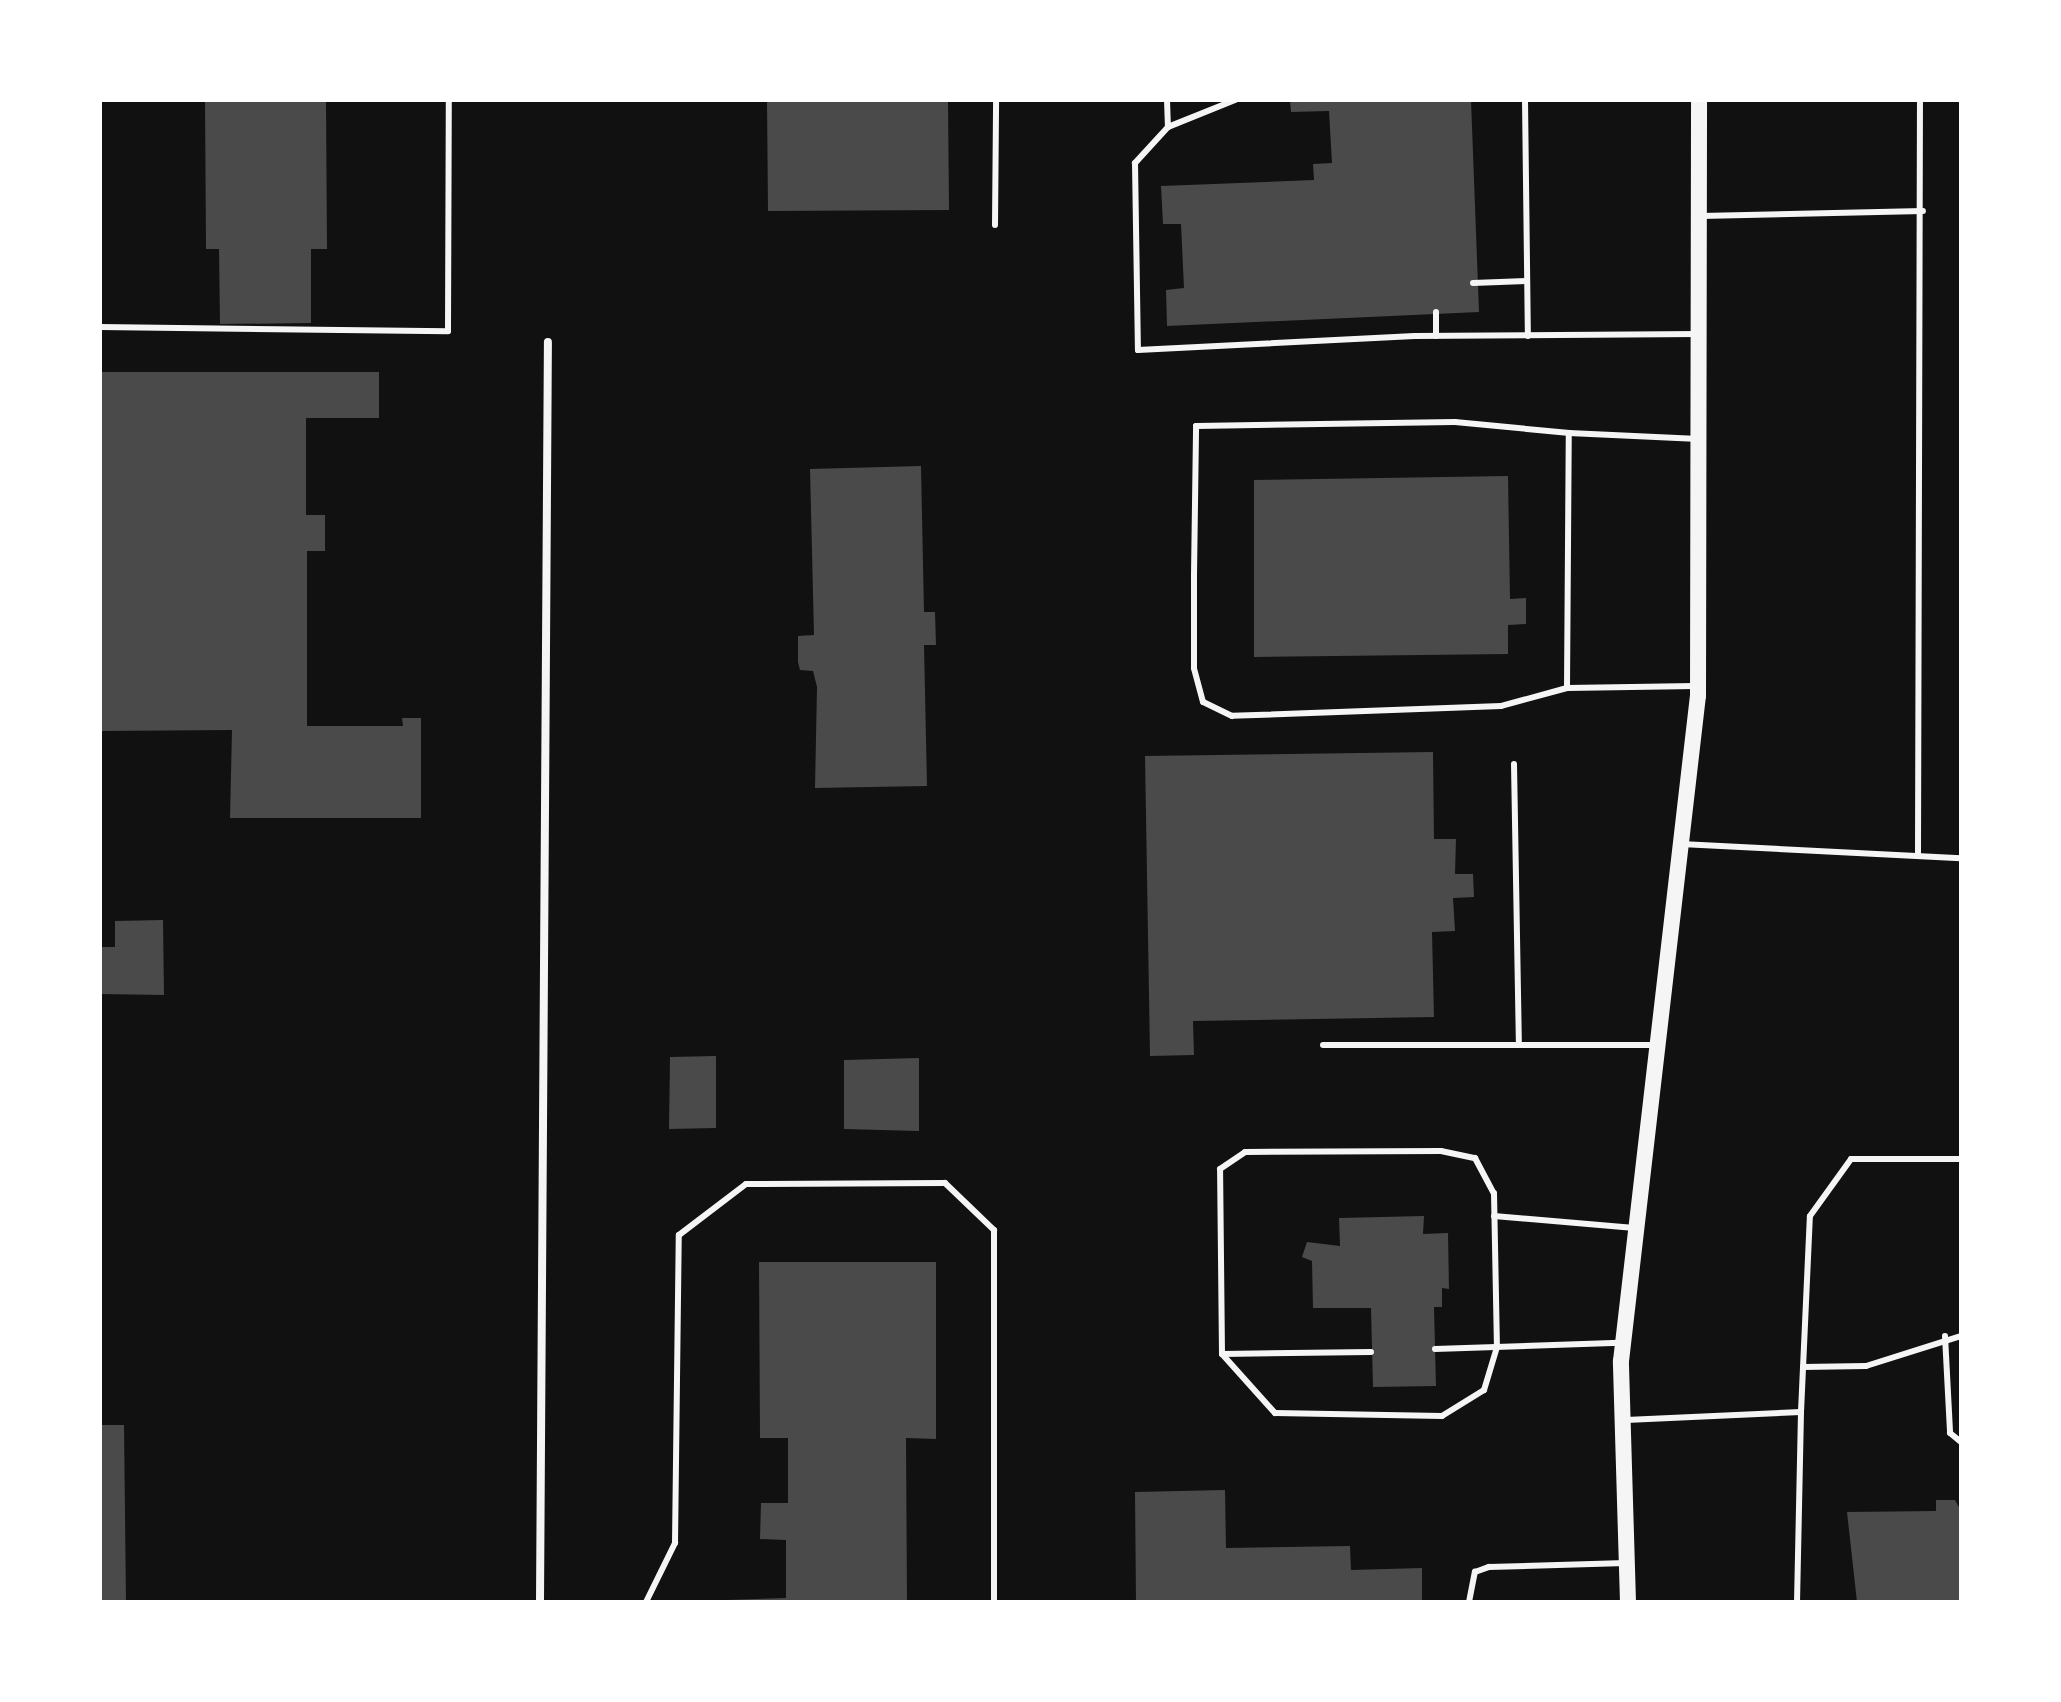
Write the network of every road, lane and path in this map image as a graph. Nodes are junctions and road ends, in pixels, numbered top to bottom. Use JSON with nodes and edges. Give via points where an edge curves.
{"nodes":[{"id":1,"x":449,"y":100,"type":"edge"},
{"id":2,"x":996,"y":100,"type":"edge"},
{"id":3,"x":1167,"y":100,"type":"edge"},
{"id":4,"x":1235,"y":100,"type":"edge"},
{"id":5,"x":1525,"y":100,"type":"edge"},
{"id":6,"x":1699,"y":100,"type":"edge"},
{"id":7,"x":1920,"y":100,"type":"edge"},
{"id":8,"x":1168,"y":127,"type":"junction"},
{"id":9,"x":1923,"y":211,"type":"junction"},
{"id":10,"x":1701,"y":216,"type":"junction"},
{"id":11,"x":995,"y":225,"type":"dead end"},
{"id":12,"x":1526,"y":281,"type":"junction"},
{"id":13,"x":1473,"y":283,"type":"dead end"},
{"id":14,"x":1436,"y":312,"type":"dead end"},
{"id":15,"x":100,"y":327,"type":"edge"},
{"id":16,"x":1700,"y":334,"type":"junction"},
{"id":17,"x":1436,"y":336,"type":"junction"},
{"id":18,"x":1528,"y":336,"type":"junction"},
{"id":19,"x":548,"y":342,"type":"dead end"},
{"id":20,"x":1569,"y":433,"type":"junction"},
{"id":21,"x":1699,"y":439,"type":"junction"},
{"id":22,"x":1698,"y":686,"type":"junction"},
{"id":23,"x":1567,"y":688,"type":"junction"},
{"id":24,"x":1514,"y":764,"type":"dead end"},
{"id":25,"x":1681,"y":844,"type":"junction"},
{"id":26,"x":1918,"y":854,"type":"junction"},
{"id":27,"x":1961,"y":858,"type":"edge"},
{"id":28,"x":1519,"y":1041,"type":"junction"},
{"id":29,"x":1323,"y":1045,"type":"dead end"},
{"id":30,"x":1658,"y":1045,"type":"junction"},
{"id":31,"x":1961,"y":1159,"type":"edge"},
{"id":32,"x":1494,"y":1216,"type":"junction"},
{"id":33,"x":1637,"y":1228,"type":"junction"},
{"id":34,"x":1945,"y":1336,"type":"junction"},
{"id":35,"x":1961,"y":1336,"type":"edge"},
{"id":36,"x":1624,"y":1343,"type":"junction"},
{"id":37,"x":1497,"y":1347,"type":"junction"},
{"id":38,"x":1435,"y":1349,"type":"dead end"},
{"id":39,"x":1371,"y":1352,"type":"dead end"},
{"id":40,"x":1222,"y":1354,"type":"junction"},
{"id":41,"x":1803,"y":1367,"type":"junction"},
{"id":42,"x":1801,"y":1412,"type":"junction"},
{"id":43,"x":1623,"y":1420,"type":"junction"},
{"id":44,"x":1961,"y":1442,"type":"edge"},
{"id":45,"x":1626,"y":1563,"type":"junction"},
{"id":46,"x":540,"y":1602,"type":"edge"},
{"id":47,"x":646,"y":1602,"type":"edge"},
{"id":48,"x":994,"y":1602,"type":"edge"},
{"id":49,"x":1469,"y":1602,"type":"edge"},
{"id":50,"x":1628,"y":1602,"type":"edge"},
{"id":51,"x":1797,"y":1602,"type":"edge"}],
"edges":[{"from":1,"to":15,"type":"lane","via":[[448,331]]},
{"from":2,"to":11,"type":"lane"},
{"from":3,"to":8,"type":"lane"},
{"from":4,"to":8,"type":"lane"},
{"from":5,"to":12,"type":"lane"},
{"from":6,"to":10,"type":"main road"},
{"from":7,"to":9,"type":"lane"},
{"from":8,"to":17,"type":"lane","via":[[1135,163],[1138,350]]},
{"from":9,"to":10,"type":"lane"},
{"from":9,"to":26,"type":"lane"},
{"from":10,"to":16,"type":"main road"},
{"from":12,"to":13,"type":"lane"},
{"from":12,"to":18,"type":"lane"},
{"from":14,"to":17,"type":"lane"},
{"from":16,"to":18,"type":"lane"},
{"from":16,"to":21,"type":"main road"},
{"from":17,"to":18,"type":"lane"},
{"from":19,"to":46,"type":"street"},
{"from":20,"to":21,"type":"lane"},
{"from":20,"to":23,"type":"lane"},
{"from":20,"to":23,"type":"lane","via":[[1455,422],[1196,426],[1194,575],[1194,668],[1203,702],[1232,716],[1501,706]]},
{"from":21,"to":22,"type":"main road"},
{"from":22,"to":23,"type":"lane"},
{"from":22,"to":25,"type":"main road"},
{"from":24,"to":28,"type":"lane"},
{"from":25,"to":26,"type":"lane"},
{"from":25,"to":30,"type":"main road"},
{"from":26,"to":27,"type":"lane"},
{"from":28,"to":29,"type":"lane"},
{"from":28,"to":30,"type":"lane"},
{"from":30,"to":33,"type":"main road"},
{"from":31,"to":41,"type":"lane","via":[[1851,1159],[1810,1216]]},
{"from":32,"to":33,"type":"lane"},
{"from":32,"to":37,"type":"lane"},
{"from":32,"to":40,"type":"lane","via":[[1487,1170],[1460,1153],[1245,1152],[1230,1159],[1217,1181]]},
{"from":33,"to":36,"type":"main road"},
{"from":34,"to":35,"type":"lane"},
{"from":34,"to":41,"type":"lane","via":[[1866,1366]]},
{"from":34,"to":44,"type":"lane","via":[[1950,1433]]},
{"from":36,"to":37,"type":"lane"},
{"from":36,"to":43,"type":"main road"},
{"from":37,"to":38,"type":"lane"},
{"from":37,"to":40,"type":"lane","via":[[1484,1390],[1453,1412],[1429,1417],[1275,1413]]},
{"from":39,"to":40,"type":"lane"},
{"from":41,"to":42,"type":"lane"},
{"from":42,"to":43,"type":"lane"},
{"from":42,"to":51,"type":"lane"},
{"from":43,"to":45,"type":"main road"},
{"from":45,"to":49,"type":"lane","via":[[1489,1567],[1475,1572]]},
{"from":45,"to":50,"type":"main road"},
{"from":47,"to":48,"type":"lane","via":[[675,1543],[679,1235],[746,1184],[945,1183],[994,1230]]}]}
